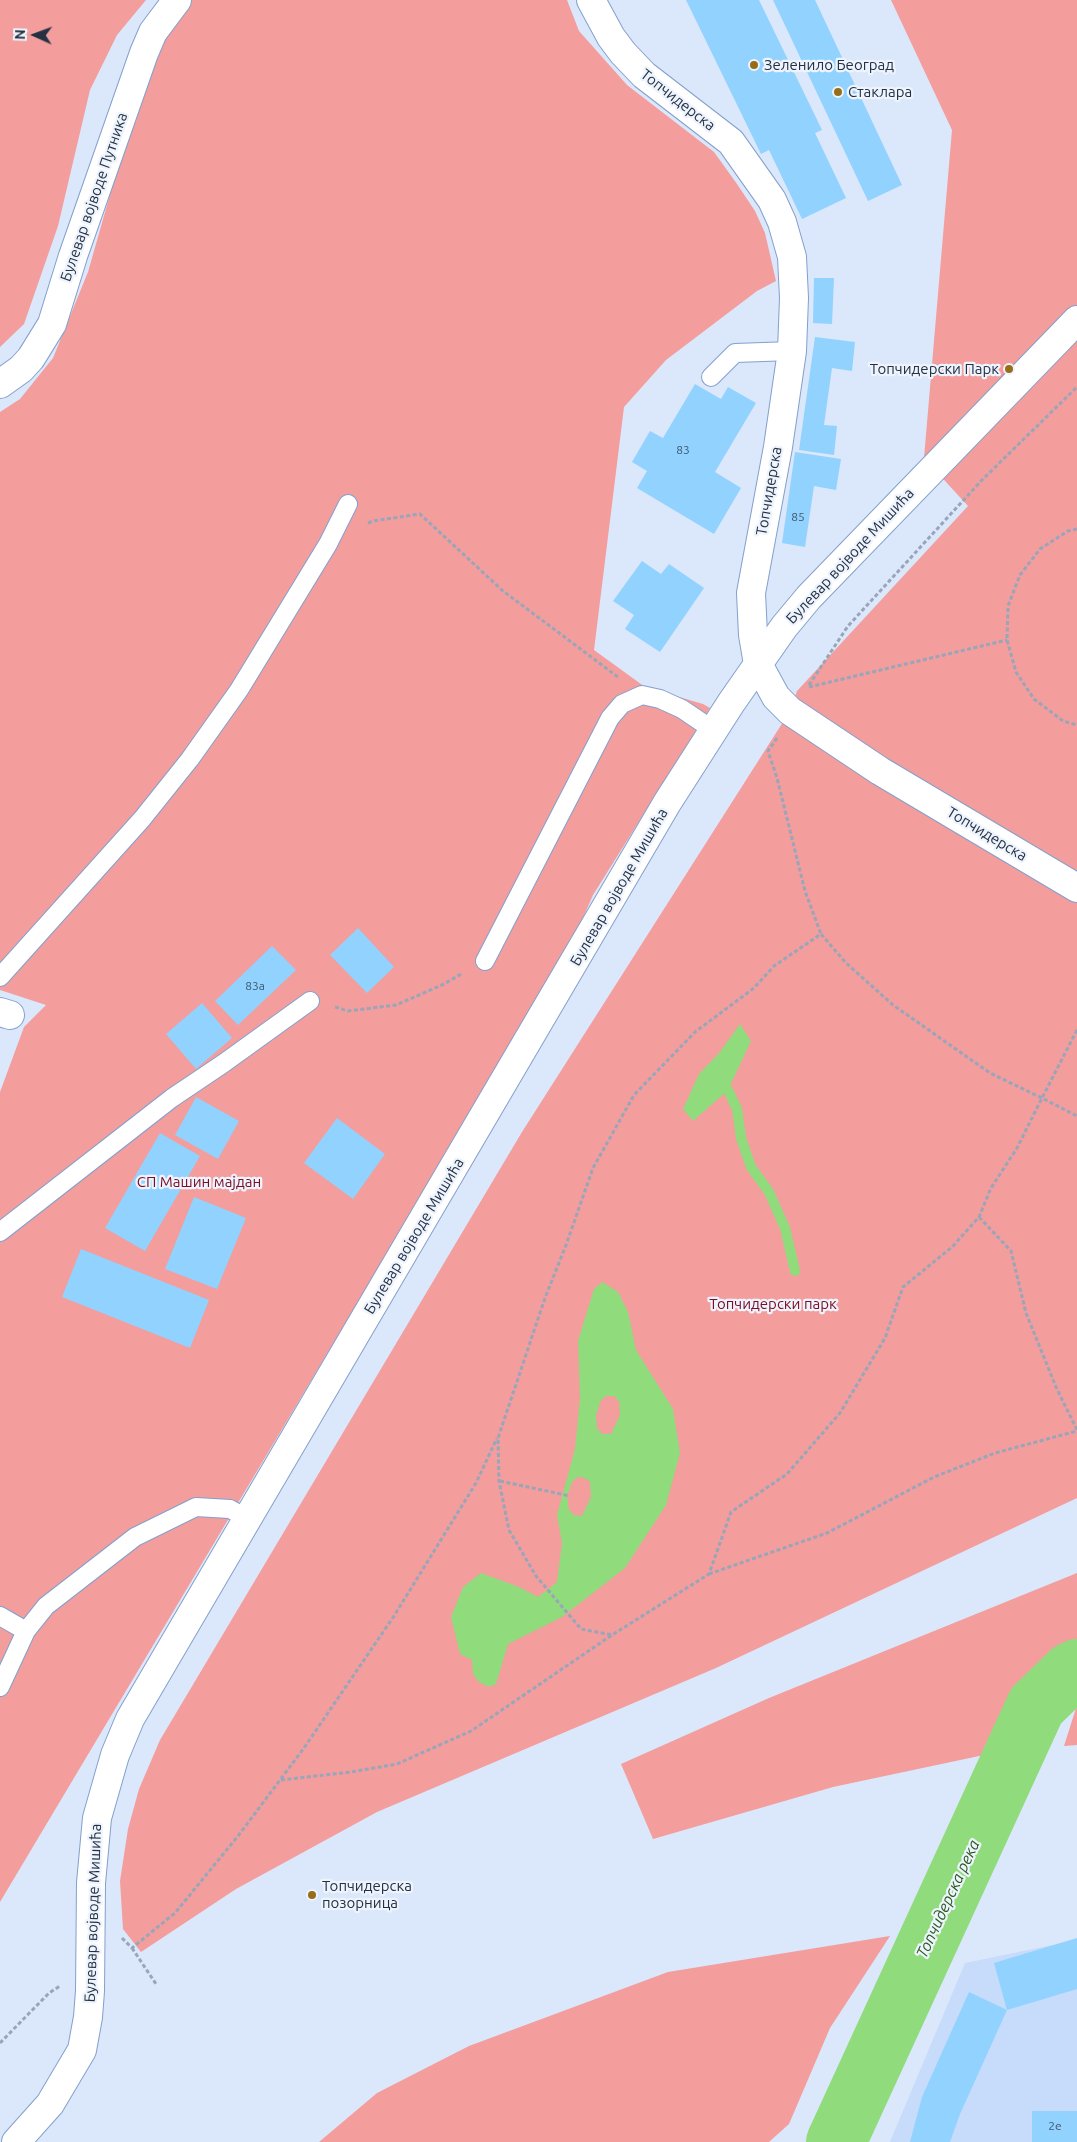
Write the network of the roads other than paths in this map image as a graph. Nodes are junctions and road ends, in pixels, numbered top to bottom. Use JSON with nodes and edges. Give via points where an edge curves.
{"nodes":[{"id":1,"x":176,"y":0,"type":"edge"},
{"id":2,"x":591,"y":0,"type":"edge"},
{"id":3,"x":1077,"y":320,"type":"edge"},
{"id":4,"x":792,"y":351,"type":"junction"},
{"id":5,"x":710,"y":377,"type":"dead end"},
{"id":6,"x":0,"y":384,"type":"edge"},
{"id":7,"x":348,"y":504,"type":"dead end"},
{"id":8,"x":758,"y":664,"type":"junction"},
{"id":9,"x":713,"y":730,"type":"junction"},
{"id":10,"x":1077,"y":888,"type":"edge"},
{"id":11,"x":485,"y":961,"type":"road end"},
{"id":12,"x":0,"y":977,"type":"edge"},
{"id":13,"x":310,"y":1001,"type":"road end"},
{"id":14,"x":0,"y":1232,"type":"edge"},
{"id":15,"x":248,"y":1519,"type":"junction"},
{"id":16,"x":0,"y":1616,"type":"edge"},
{"id":17,"x":26,"y":1631,"type":"junction"},
{"id":18,"x":0,"y":1687,"type":"edge"},
{"id":19,"x":16,"y":2142,"type":"edge"}],
"edges":[{"from":1,"to":6,"type":"main road","name":"Булевар војводе Путника","via":[[153,32],[144,53],[52,324],[26,364]]},
{"from":2,"to":4,"type":"main road","name":"Топчидерска","via":[[623,53],[644,75],[731,142],[772,200],[792,257]]},
{"from":3,"to":8,"type":"main road","name":"Булевар војводе Мишића","via":[[830,574],[784,627]]},
{"from":4,"to":5,"type":"lane","via":[[735,353]]},
{"from":4,"to":8,"type":"main road","name":"Топчидерска","via":[[751,593]]},
{"from":7,"to":12,"type":"lane","via":[[328,544],[239,690],[190,759],[142,819]]},
{"from":8,"to":9,"type":"main road","name":"Булевар војводе Мишића"},
{"from":8,"to":10,"type":"main road","name":"Топчидерска","via":[[776,696],[790,711],[880,771]]},
{"from":9,"to":11,"type":"lane","via":[[660,699],[642,695],[622,704],[610,718]]},
{"from":9,"to":15,"type":"main road","name":"Булевар војводе Мишића","via":[[667,803]]},
{"from":13,"to":14,"type":"lane","via":[[172,1098]]},
{"from":15,"to":17,"type":"lane","via":[[230,1509],[196,1507],[153,1527],[135,1537],[46,1606]]},
{"from":15,"to":19,"type":"main road","name":"Булевар војводе Мишића","via":[[130,1719],[115,1755],[100,1803],[93,1843],[91,1965],[82,2050],[50,2104]]},
{"from":16,"to":17,"type":"lane"},
{"from":17,"to":18,"type":"lane"}]}
